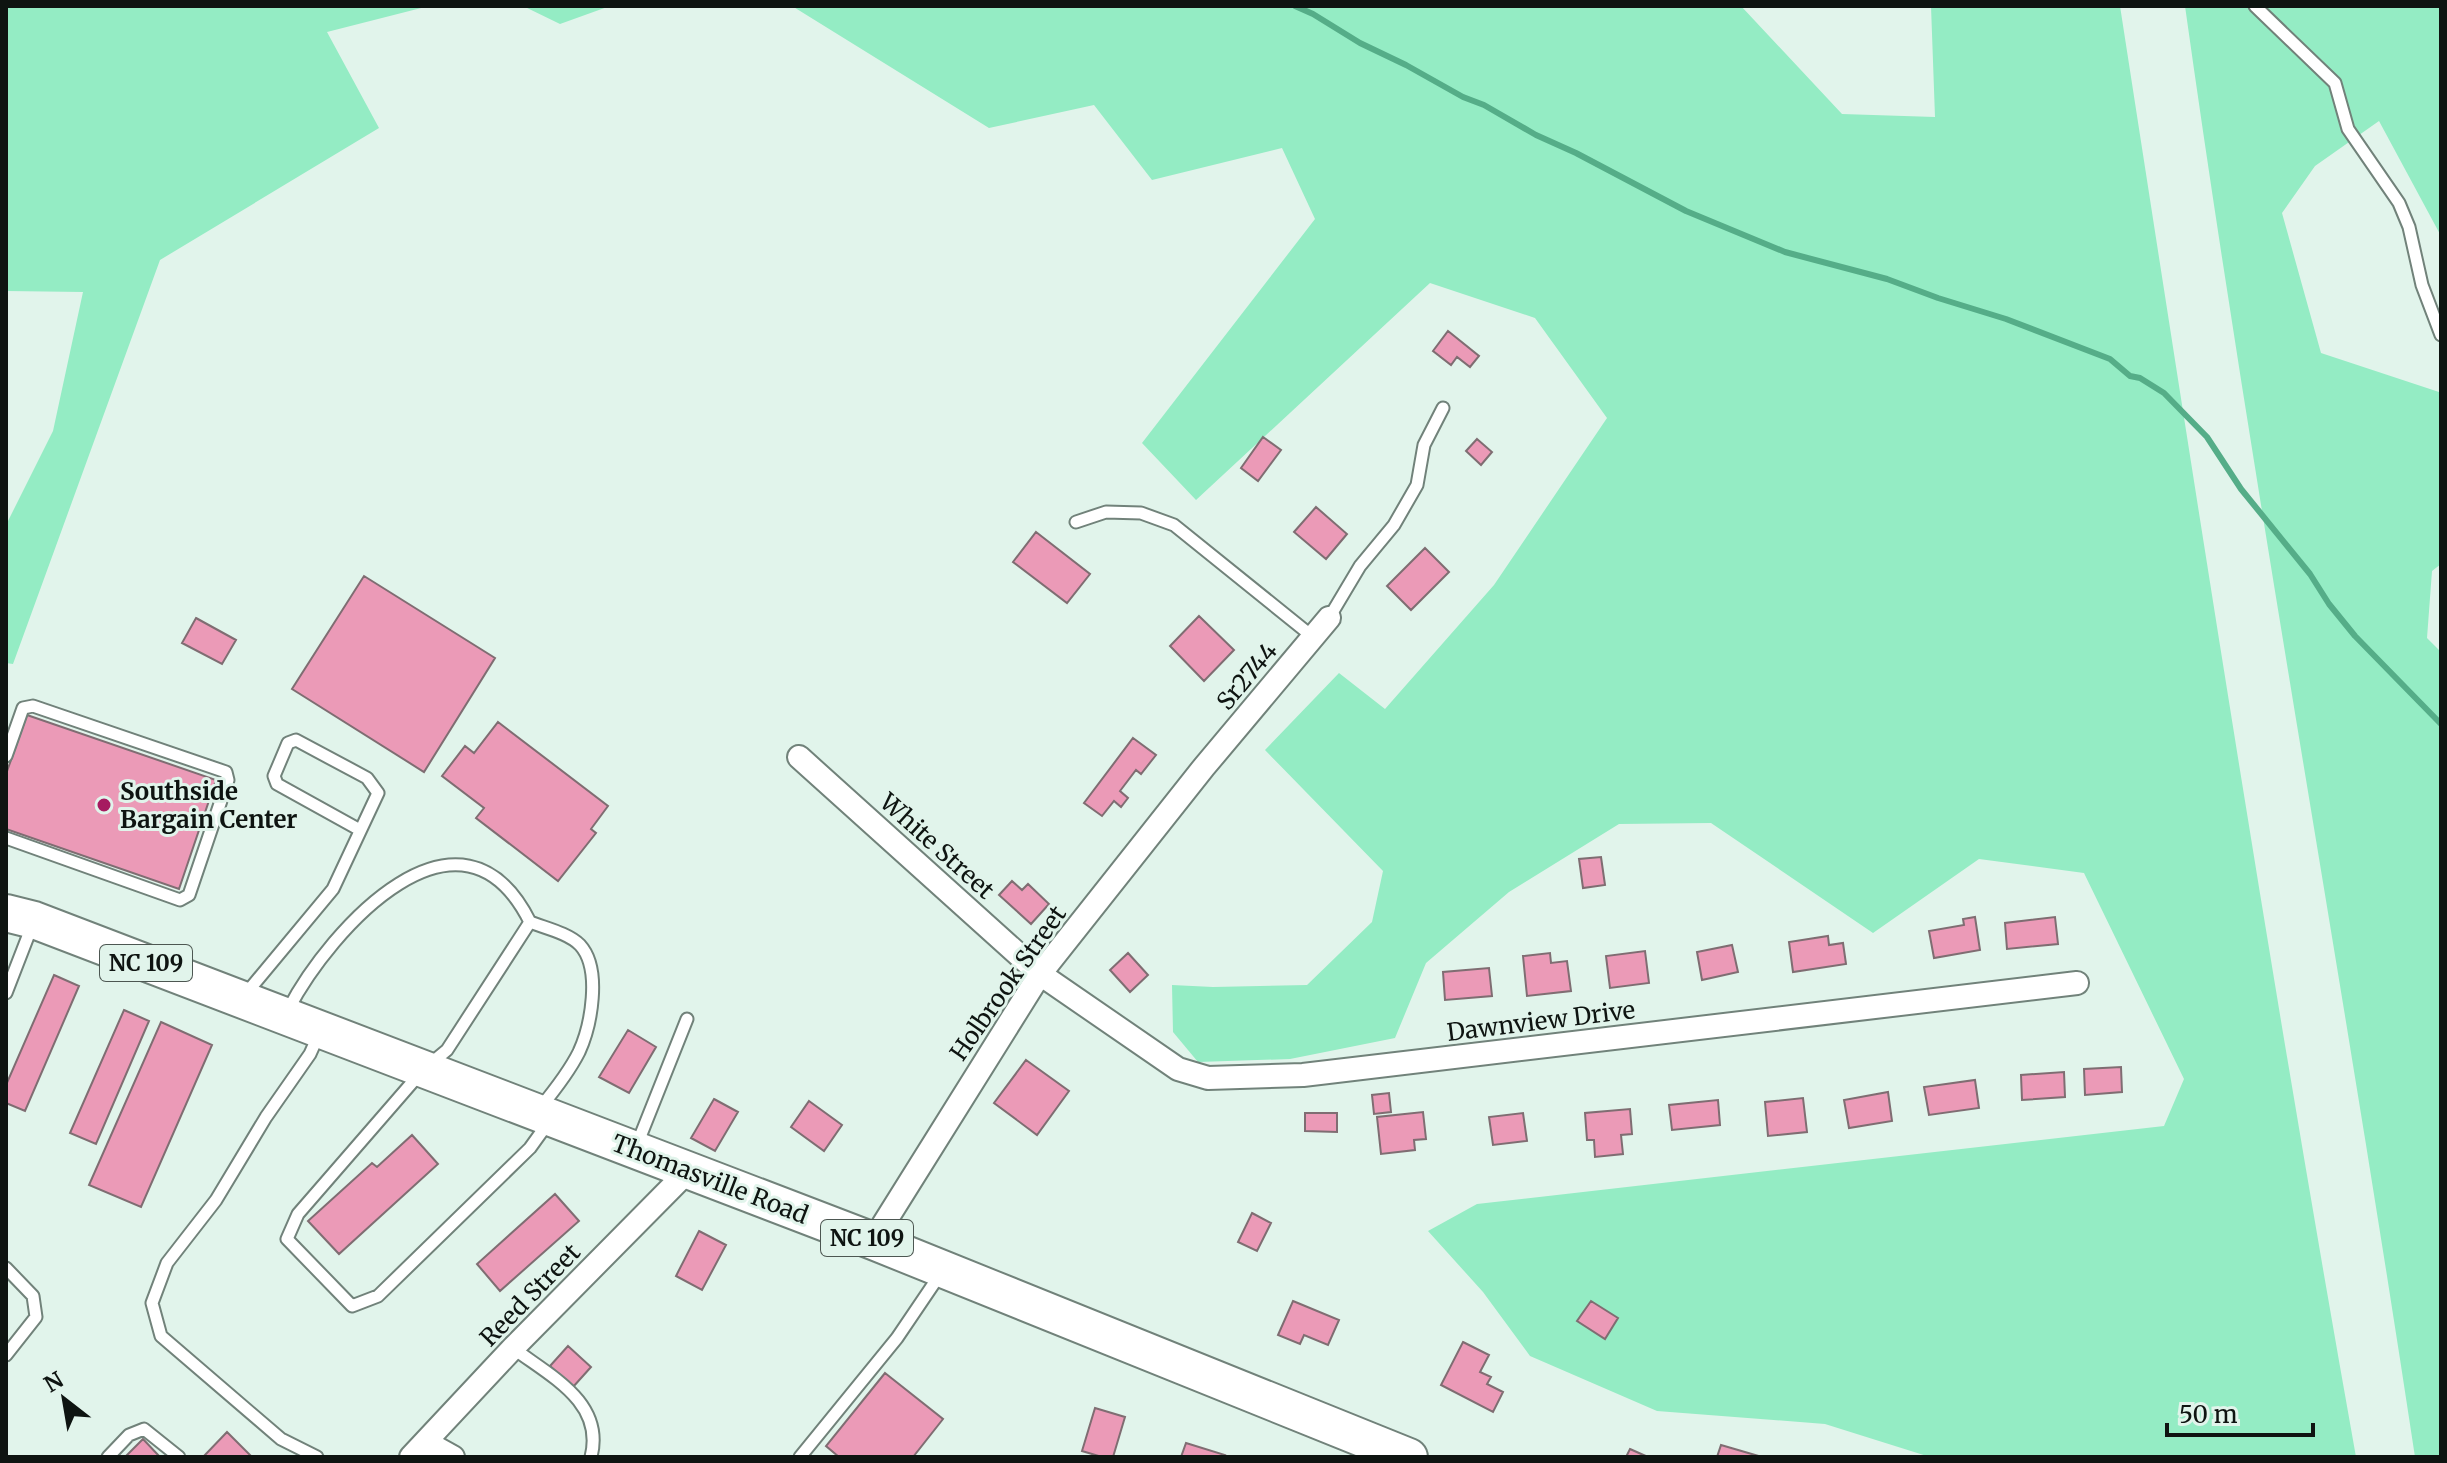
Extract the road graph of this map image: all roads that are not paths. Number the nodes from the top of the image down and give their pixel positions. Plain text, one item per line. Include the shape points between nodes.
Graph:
1 (2255, 6) edge
2 (2441, 335) edge
3 (1443, 408) dead end
4 (1076, 522) dead end
5 (1329, 618) joint
6 (1313, 637) junction
7 (6, 756) edge
8 (799, 757) dead end
9 (1204, 767) joint
10 (360, 830) junction
11 (6, 838) edge
12 (20, 916) edge
13 (530, 922) junction
14 (1040, 974) junction
15 (2077, 983) dead end
16 (6, 993) edge
17 (241, 999) junction
18 (285, 1016) junction
19 (687, 1019) dead end
20 (321, 1030) junction
21 (423, 1070) junction
22 (543, 1116) junction
23 (634, 1151) junction
24 (688, 1171) junction
25 (873, 1241) junction
26 (6, 1268) edge
27 (944, 1269) junction
28 (513, 1348) junction
29 (6, 1355) edge
30 (419, 1450) edge
31 (108, 1457) edge
32 (179, 1457) edge
33 (317, 1457) edge
34 (453, 1457) edge
35 (591, 1457) edge
36 (800, 1457) edge
37 (1409, 1457) edge

1 - 2 lane via 2335,83 2348,129 2399,203
3 - 5 lane via 1424,445 1417,485
4 - 6 lane via 1106,512 1129,512 1174,525
5 - 6 street, Sr2744
6 - 9 street, Sr2744
7 - 11 lane via 23,708 33,706 226,772 228,780 189,895 180,900
8 - 14 street, White Street
9 - 14 street, Holbrook Street
10 - 10 lane via 378,793 367,778 296,740 288,743 274,776 277,784
10 - 17 lane via 333,889
12 - 16 lane
12 - 17 main road, Thomasville Road / NC 109
13 - 18 lane via 518,898 498,877 468,863 435,866 409,878 356,920 301,984
13 - 21 lane via 447,1050
13 - 22 lane via 581,946 592,970 592,1009 579,1051
14 - 15 street, Dawnview Drive via 1178,1069 1208,1078 1303,1075
14 - 25 street, Holbrook Street
17 - 18 main road, Thomasville Road / NC 109
18 - 20 main road, Thomasville Road / NC 109
19 - 23 lane
20 - 21 main road, Thomasville Road / NC 109
20 - 33 lane via 216,1200 167,1263 152,1303 161,1336 281,1439
21 - 22 main road, Thomasville Road / NC 109
21 - 22 lane via 298,1214 287,1239 352,1306 378,1296 530,1148
22 - 23 main road, Thomasville Road / NC 109
23 - 24 main road, Thomasville Road / NC 109
24 - 25 main road, Thomasville Road / NC 109
24 - 28 street, Reed Street
25 - 27 main road, Thomasville Road / NC 109
26 - 29 lane via 33,1296 36,1317
27 - 36 lane via 897,1338
27 - 37 main road, Thomasville Road / NC 109
28 - 30 street, Reed Street
28 - 35 lane via 585,1408 594,1432
30 - 34 street
31 - 32 lane via 129,1435 144,1429

